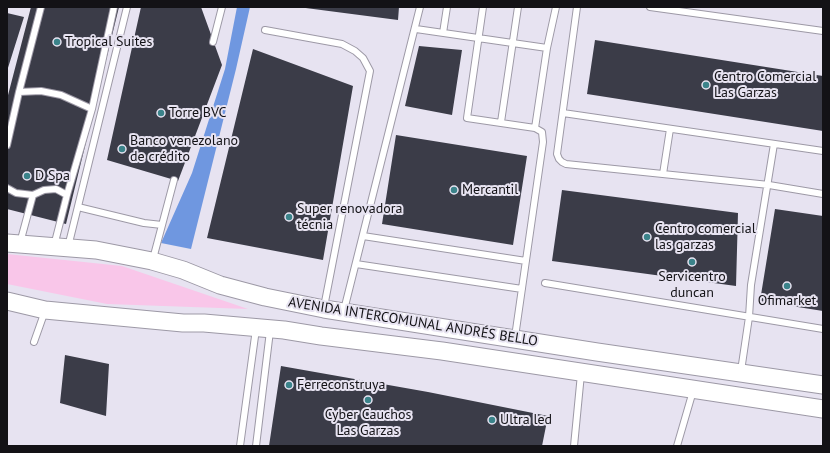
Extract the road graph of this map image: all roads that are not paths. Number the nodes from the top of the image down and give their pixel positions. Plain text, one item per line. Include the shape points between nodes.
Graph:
1 (41, 7) edge
2 (114, 7) edge
3 (127, 7) edge
4 (222, 7) edge
5 (420, 7) edge
6 (447, 7) edge
7 (483, 7) edge
8 (518, 7) edge
9 (556, 7) edge
10 (577, 7) edge
11 (650, 7) edge
12 (416, 29) junction
13 (265, 30) dead end
14 (823, 31) edge
15 (443, 33) junction
16 (478, 38) junction
17 (213, 42) dead end
18 (513, 43) junction
19 (547, 48) junction
20 (19, 92) junction
21 (92, 109) junction
22 (563, 113) junction
23 (501, 122) junction
24 (535, 128) junction
25 (670, 129) junction
26 (774, 144) junction
27 (7, 145) edge
28 (823, 151) edge
29 (663, 174) junction
30 (174, 180) dead end
31 (768, 185) junction
32 (7, 188) edge
33 (823, 194) edge
34 (33, 195) junction
35 (67, 195) junction
36 (78, 207) junction
37 (162, 224) junction
38 (363, 236) junction
39 (14, 244) edge
40 (61, 248) junction
41 (152, 261) junction
42 (526, 261) junction
43 (356, 264) junction
44 (545, 283) dead end
45 (522, 289) junction
46 (7, 301) edge
47 (324, 309) junction
48 (45, 310) junction
49 (344, 312) junction
50 (749, 317) junction
51 (263, 328) junction
52 (823, 329) edge
53 (514, 340) junction
54 (34, 342) dead end
55 (581, 372) junction
56 (741, 373) junction
57 (823, 384) edge
58 (693, 389) junction
59 (823, 409) edge
60 (240, 446) edge
61 (256, 446) edge
62 (574, 446) edge
63 (677, 446) edge

1 - 20 lane
2 - 21 lane
3 - 36 lane
4 - 17 lane
5 - 12 lane
6 - 15 lane
7 - 16 lane
8 - 18 lane
9 - 19 lane
10 - 22 lane
11 - 14 lane
12 - 15 lane
12 - 38 lane
13 - 47 lane via 342,44 363,58 370,71
15 - 16 lane
16 - 18 lane
16 - 23 lane via 467,118
18 - 19 lane
18 - 23 lane
19 - 24 lane
20 - 21 lane via 41,91 61,95
20 - 27 lane
21 - 35 lane
22 - 25 lane
22 - 29 lane via 557,154 562,162
23 - 24 lane
24 - 42 lane via 542,132 543,142
25 - 26 lane
25 - 29 lane
26 - 28 lane
26 - 31 lane
29 - 31 lane
30 - 37 lane
31 - 33 lane
31 - 50 lane via 751,285
32 - 34 lane via 16,193
34 - 35 lane via 56,189
34 - 39 lane
35 - 40 lane
36 - 37 lane via 144,223
36 - 40 lane
37 - 41 lane
38 - 42 lane
38 - 43 lane
39 - 40 main road, AVENIDA INTERCOMUNAL ANDRÉS BELLO
40 - 41 main road, AVENIDA INTERCOMUNAL ANDRÉS BELLO via 96,250
41 - 47 main road, AVENIDA INTERCOMUNAL ANDRÉS BELLO via 220,285
42 - 45 lane
43 - 45 lane
43 - 49 lane
44 - 50 lane
45 - 53 lane
46 - 48 main road, AVENIDA INTERCOMUNAL ANDRÉS BELLO
47 - 49 main road, AVENIDA INTERCOMUNAL ANDRÉS BELLO
48 - 51 main road, AVENIDA INTERCOMUNAL ANDRÉS BELLO
48 - 54 lane
49 - 53 main road, AVENIDA INTERCOMUNAL ANDRÉS BELLO
50 - 52 lane
50 - 56 lane
51 - 55 main road, AVENIDA INTERCOMUNAL ANDRÉS BELLO
51 - 60 lane
51 - 61 lane
53 - 56 main road, AVENIDA INTERCOMUNAL ANDRÉS BELLO
55 - 58 main road, AVENIDA INTERCOMUNAL ANDRÉS BELLO
55 - 62 lane
56 - 57 main road, AVENIDA INTERCOMUNAL ANDRÉS BELLO
58 - 59 main road, AVENIDA INTERCOMUNAL ANDRÉS BELLO
58 - 63 lane

